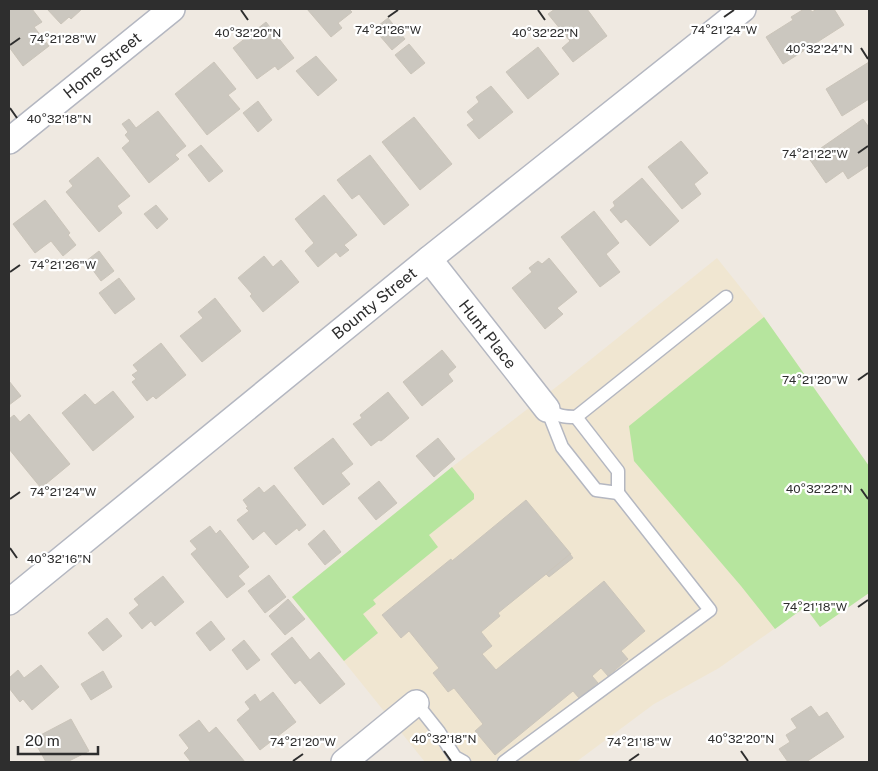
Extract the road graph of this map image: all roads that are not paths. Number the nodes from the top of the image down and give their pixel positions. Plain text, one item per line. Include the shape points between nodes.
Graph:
1 (172, 9) edge
2 (744, 9) edge
3 (9, 140) edge
4 (428, 258) junction
5 (726, 297) dead end
6 (547, 409) junction
7 (576, 417) junction
8 (618, 493) junction
9 (9, 602) edge
10 (416, 703) joint
11 (344, 762) edge
12 (464, 762) edge
13 (504, 762) edge

1 - 3 street, Home Street
2 - 4 street, Bounty Street
4 - 6 street, Hunt Place
4 - 9 street, Bounty Street
5 - 7 lane
6 - 7 lane via 555,415
6 - 8 lane via 562,447 596,490
7 - 8 lane via 618,471
8 - 13 lane via 710,610
10 - 11 street
10 - 12 lane via 455,757

